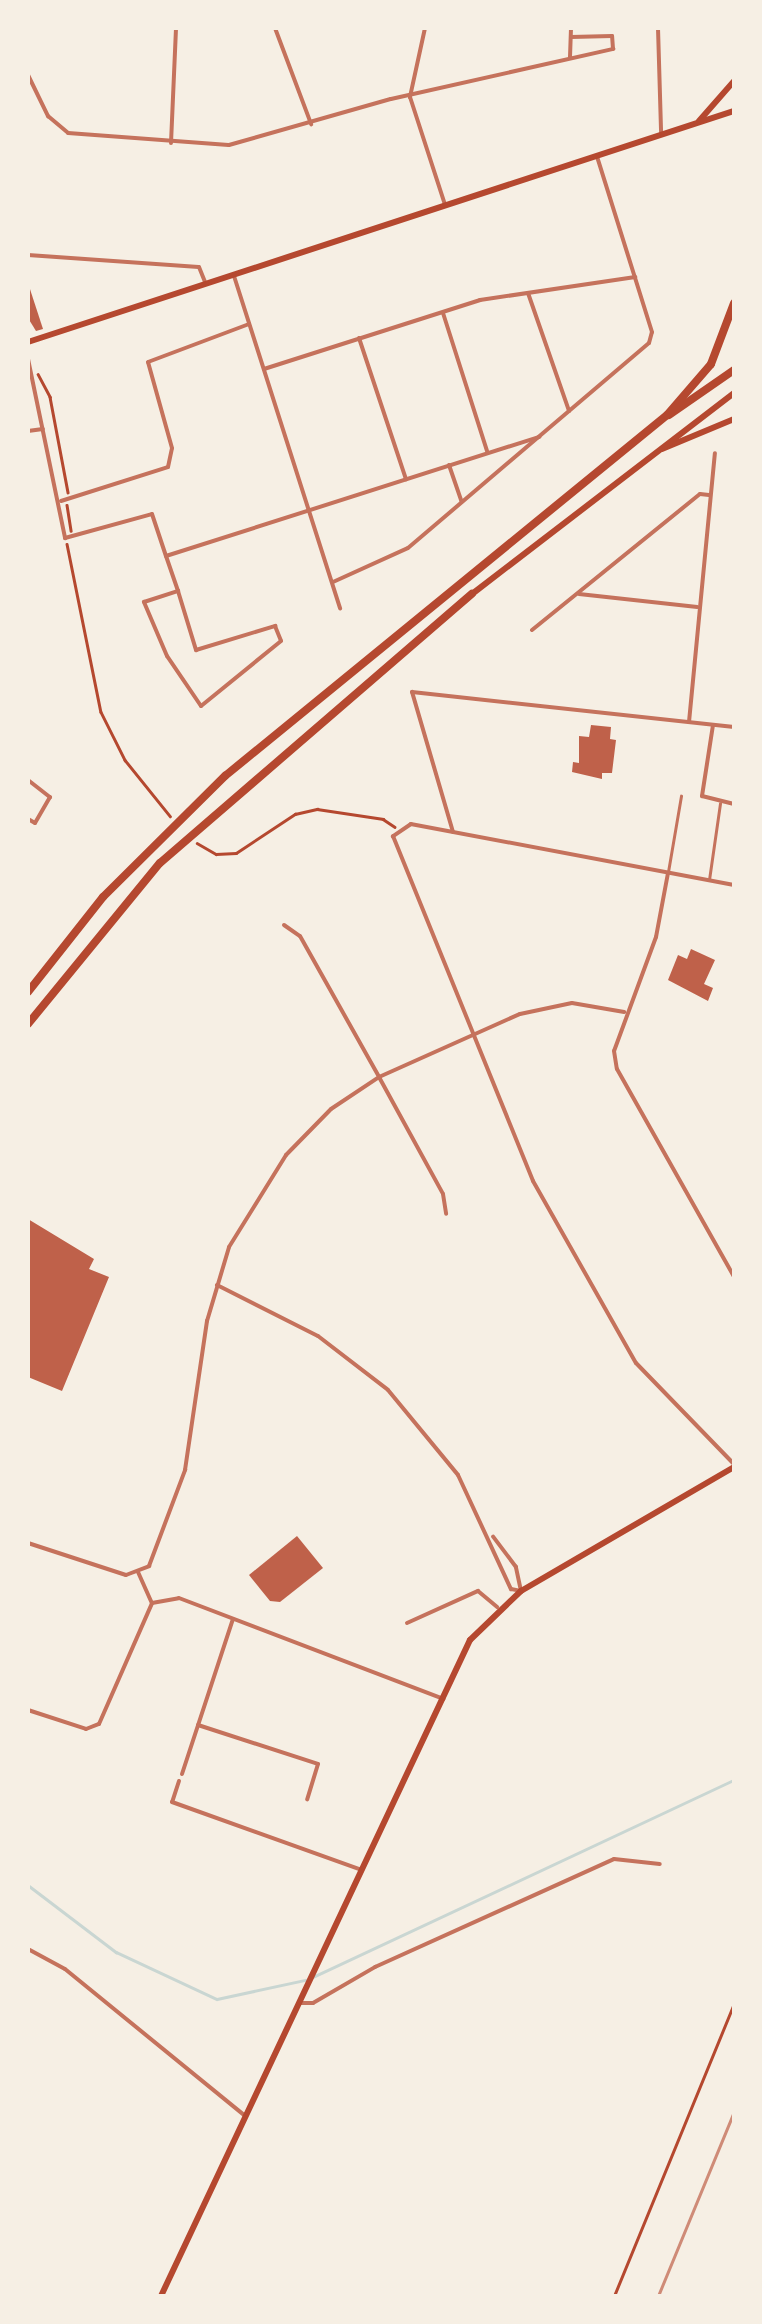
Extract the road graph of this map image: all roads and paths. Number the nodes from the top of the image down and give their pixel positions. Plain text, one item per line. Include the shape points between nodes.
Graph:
1 (176, 28) edge
2 (276, 28) edge
3 (425, 28) edge
4 (571, 28) edge
5 (658, 28) edge
6 (571, 37) junction
7 (570, 57) junction
8 (28, 75) edge
9 (734, 80) edge
10 (410, 97) junction
11 (734, 111) edge
12 (696, 123) junction
13 (311, 124) junction
14 (662, 135) junction
15 (170, 143) junction
16 (597, 156) junction
17 (446, 206) junction
18 (28, 256) edge
19 (234, 275) junction
20 (635, 277) junction
21 (206, 284) junction
22 (528, 291) junction
23 (734, 303) edge
24 (442, 311) junction
25 (249, 324) junction
26 (360, 338) junction
27 (28, 342) edge
28 (28, 360) edge
29 (35, 362) dead end
30 (264, 368) junction
31 (734, 370) edge
32 (734, 392) edge
33 (569, 410) junction
34 (667, 415) junction
35 (734, 419) edge
36 (45, 428) junction
37 (28, 431) edge
38 (539, 437) junction
39 (487, 451) junction
40 (714, 453) dead end
41 (652, 454) junction
42 (448, 465) junction
43 (406, 479) junction
44 (709, 495) junction
45 (68, 499) junction
46 (59, 502) junction
47 (462, 502) junction
48 (310, 510) junction
49 (66, 538) junction
50 (73, 538) junction
51 (166, 556) junction
52 (333, 582) junction
53 (178, 591) junction
54 (472, 594) joint
55 (578, 594) junction
56 (700, 607) junction
57 (340, 610) dead end
58 (532, 630) dead end
59 (689, 722) junction
60 (713, 725) junction
61 (734, 727) edge
62 (28, 780) edge
63 (681, 796) dead end
64 (720, 802) junction
65 (734, 804) edge
66 (169, 814) dead end
67 (28, 819) edge
68 (396, 829) junction
69 (453, 832) junction
70 (196, 842) dead end
71 (668, 873) junction
72 (709, 880) junction
73 (734, 885) edge
74 (284, 925) dead end
75 (28, 992) edge
76 (624, 1012) junction
77 (28, 1024) edge
78 (471, 1035) junction
79 (380, 1077) junction
80 (446, 1214) dead end
81 (734, 1277) edge
82 (217, 1285) junction
83 (734, 1466) edge
84 (493, 1537) junction
85 (28, 1543) edge
86 (138, 1572) junction
87 (521, 1590) junction
88 (152, 1603) junction
89 (498, 1607) junction
90 (233, 1618) junction
91 (408, 1623) dead end
92 (443, 1699) junction
93 (28, 1710) edge
94 (198, 1725) junction
95 (182, 1774) dead end
96 (180, 1781) dead end
97 (307, 1799) dead end
98 (660, 1864) dead end
99 (362, 1870) junction
100 (28, 1949) edge
101 (301, 1999) junction
102 (734, 2004) edge
103 (247, 2117) junction
104 (161, 2296) edge
105 (614, 2296) edge

1 - 15 street
2 - 13 street
3 - 10 street
4 - 6 street
5 - 14 street
6 - 7 street
6 - 7 street via 612,36 613,49
7 - 10 street
8 - 15 street via 48,116 68,133
9 - 12 main road
10 - 13 street
10 - 17 street
11 - 12 main road
12 - 14 main road
13 - 15 street via 250,144
14 - 16 main road
16 - 17 main road
16 - 20 street
17 - 19 main road
18 - 21 street via 199,267
19 - 21 main road
19 - 25 street
20 - 22 street
20 - 33 street via 650,343
21 - 27 main road
22 - 24 street
22 - 33 street
23 - 34 highway via 711,364
24 - 26 street
24 - 39 street
25 - 30 street
25 - 45 street via 148,362 172,448 168,467
26 - 30 street
26 - 43 street
28 - 36 street
29 - 45 path via 50,397
30 - 48 street
31 - 34 highway
32 - 41 main road
33 - 38 street
34 - 75 highway via 225,776 116,882
35 - 41 main road
36 - 37 street
36 - 46 street
38 - 39 street
38 - 47 street
39 - 42 street
40 - 44 street
41 - 54 main road
42 - 43 street
42 - 47 street
43 - 48 street
44 - 55 street via 700,494
44 - 56 street via 714,498
45 - 46 street
45 - 50 path
46 - 49 street
47 - 52 street via 391,560
48 - 51 street
48 - 52 street
49 - 50 street
49 - 66 path via 102,712 125,760
50 - 51 street via 152,514
51 - 53 street
52 - 57 street
53 - 53 street via 144,602 167,656 201,706 281,641 275,626 196,650
54 - 77 highway via 252,777 160,863
55 - 56 street
55 - 58 street
56 - 59 street
59 - 60 street
59 - 69 street via 412,692
60 - 61 street
60 - 64 street via 702,796
62 - 67 street via 50,797 35,823
63 - 71 lane
64 - 65 street
64 - 72 lane
68 - 69 street via 411,824
68 - 70 path via 383,819 318,809 278,823 236,853 216,854
68 - 78 street
69 - 71 street
71 - 72 street
71 - 76 street via 656,937
72 - 73 street
74 - 79 street via 300,936
76 - 78 street via 553,1004
76 - 81 street via 616,1034 617,1069
78 - 79 street
78 - 83 street via 516,1150 636,1363
79 - 80 street via 444,1194
79 - 82 street via 332,1109 286,1155 249,1206
82 - 84 street via 318,1336 388,1390 444,1452
82 - 86 street via 186,1470 157,1553
83 - 87 main road
84 - 87 street via 516,1566
84 - 87 street via 503,1573 512,1589
85 - 86 street via 126,1575
86 - 88 street
87 - 89 main road
88 - 90 street via 179,1598
88 - 93 street via 99,1724 86,1730
89 - 91 street via 478,1591
89 - 92 main road via 470,1640
90 - 92 street
90 - 94 street
92 - 99 main road
94 - 95 street
94 - 97 street via 318,1764
96 - 99 street via 172,1802
98 - 101 street via 614,1859 375,1967 313,2003
99 - 101 main road
100 - 103 street via 66,1968
101 - 103 main road
102 - 105 path
103 - 104 main road

